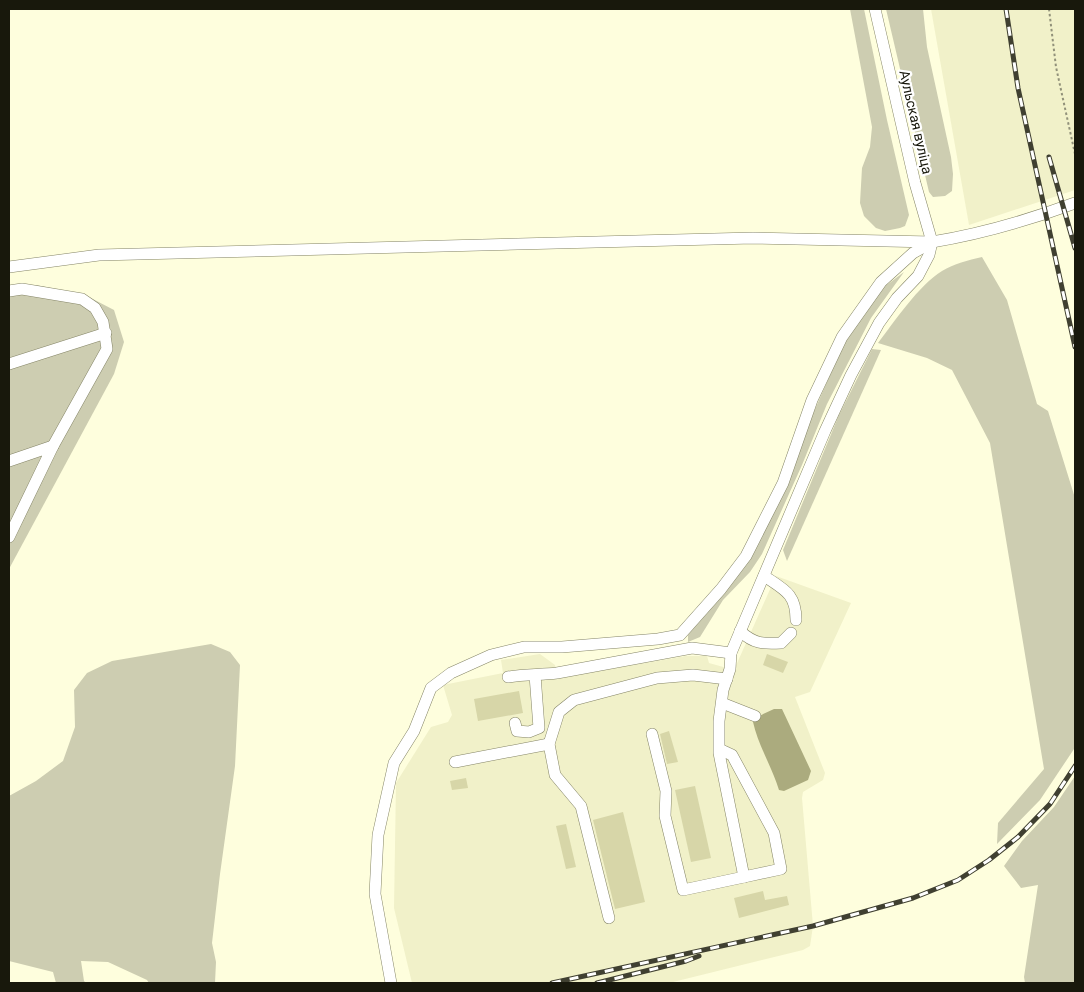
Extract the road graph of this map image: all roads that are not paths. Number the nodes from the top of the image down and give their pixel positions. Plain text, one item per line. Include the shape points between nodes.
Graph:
1 (875, 9) edge
2 (1075, 204) edge
3 (932, 242) junction
4 (9, 267) edge
5 (9, 291) edge
6 (106, 333) junction
7 (9, 364) edge
8 (53, 446) junction
9 (9, 461) edge
10 (9, 536) edge
11 (764, 576) junction
12 (796, 620) dead end
13 (740, 631) junction
14 (791, 633) dead end
15 (731, 653) junction
16 (535, 675) junction
17 (508, 677) dead end
18 (727, 679) junction
19 (722, 703) junction
20 (756, 716) dead end
21 (514, 723) dead end
22 (652, 734) dead end
23 (549, 744) junction
24 (719, 749) junction
25 (455, 762) dead end
26 (744, 878) junction
27 (609, 918) dead end
28 (391, 983) edge

1 - 3 street, Аульская вуліца
2 - 3 street via 994,229
3 - 4 street via 753,238 99,255
3 - 11 street via 918,276 896,298 851,375
3 - 28 street via 913,253 881,282 842,336 812,400 783,483 746,556 680,635 562,647 524,647 490,655 451,673 431,688 414,732 394,763 378,835 375,894
5 - 6 street via 22,289 82,299 95,308 104,322
6 - 7 street
6 - 8 street via 107,349
8 - 9 street
8 - 10 street
11 - 12 street via 788,594 796,606
11 - 13 street
13 - 14 street via 748,639 763,644 780,644
13 - 15 street
15 - 16 street via 692,648
15 - 18 street
16 - 17 street
16 - 21 street via 539,728 529,732 517,731
18 - 19 street
18 - 23 street via 694,675 657,678 574,700 559,712
19 - 20 street
19 - 24 street
22 - 26 street via 666,791 665,816 683,890
23 - 25 street
23 - 27 street via 555,775 581,806
24 - 26 street
24 - 26 street via 732,755 774,834 780,869

